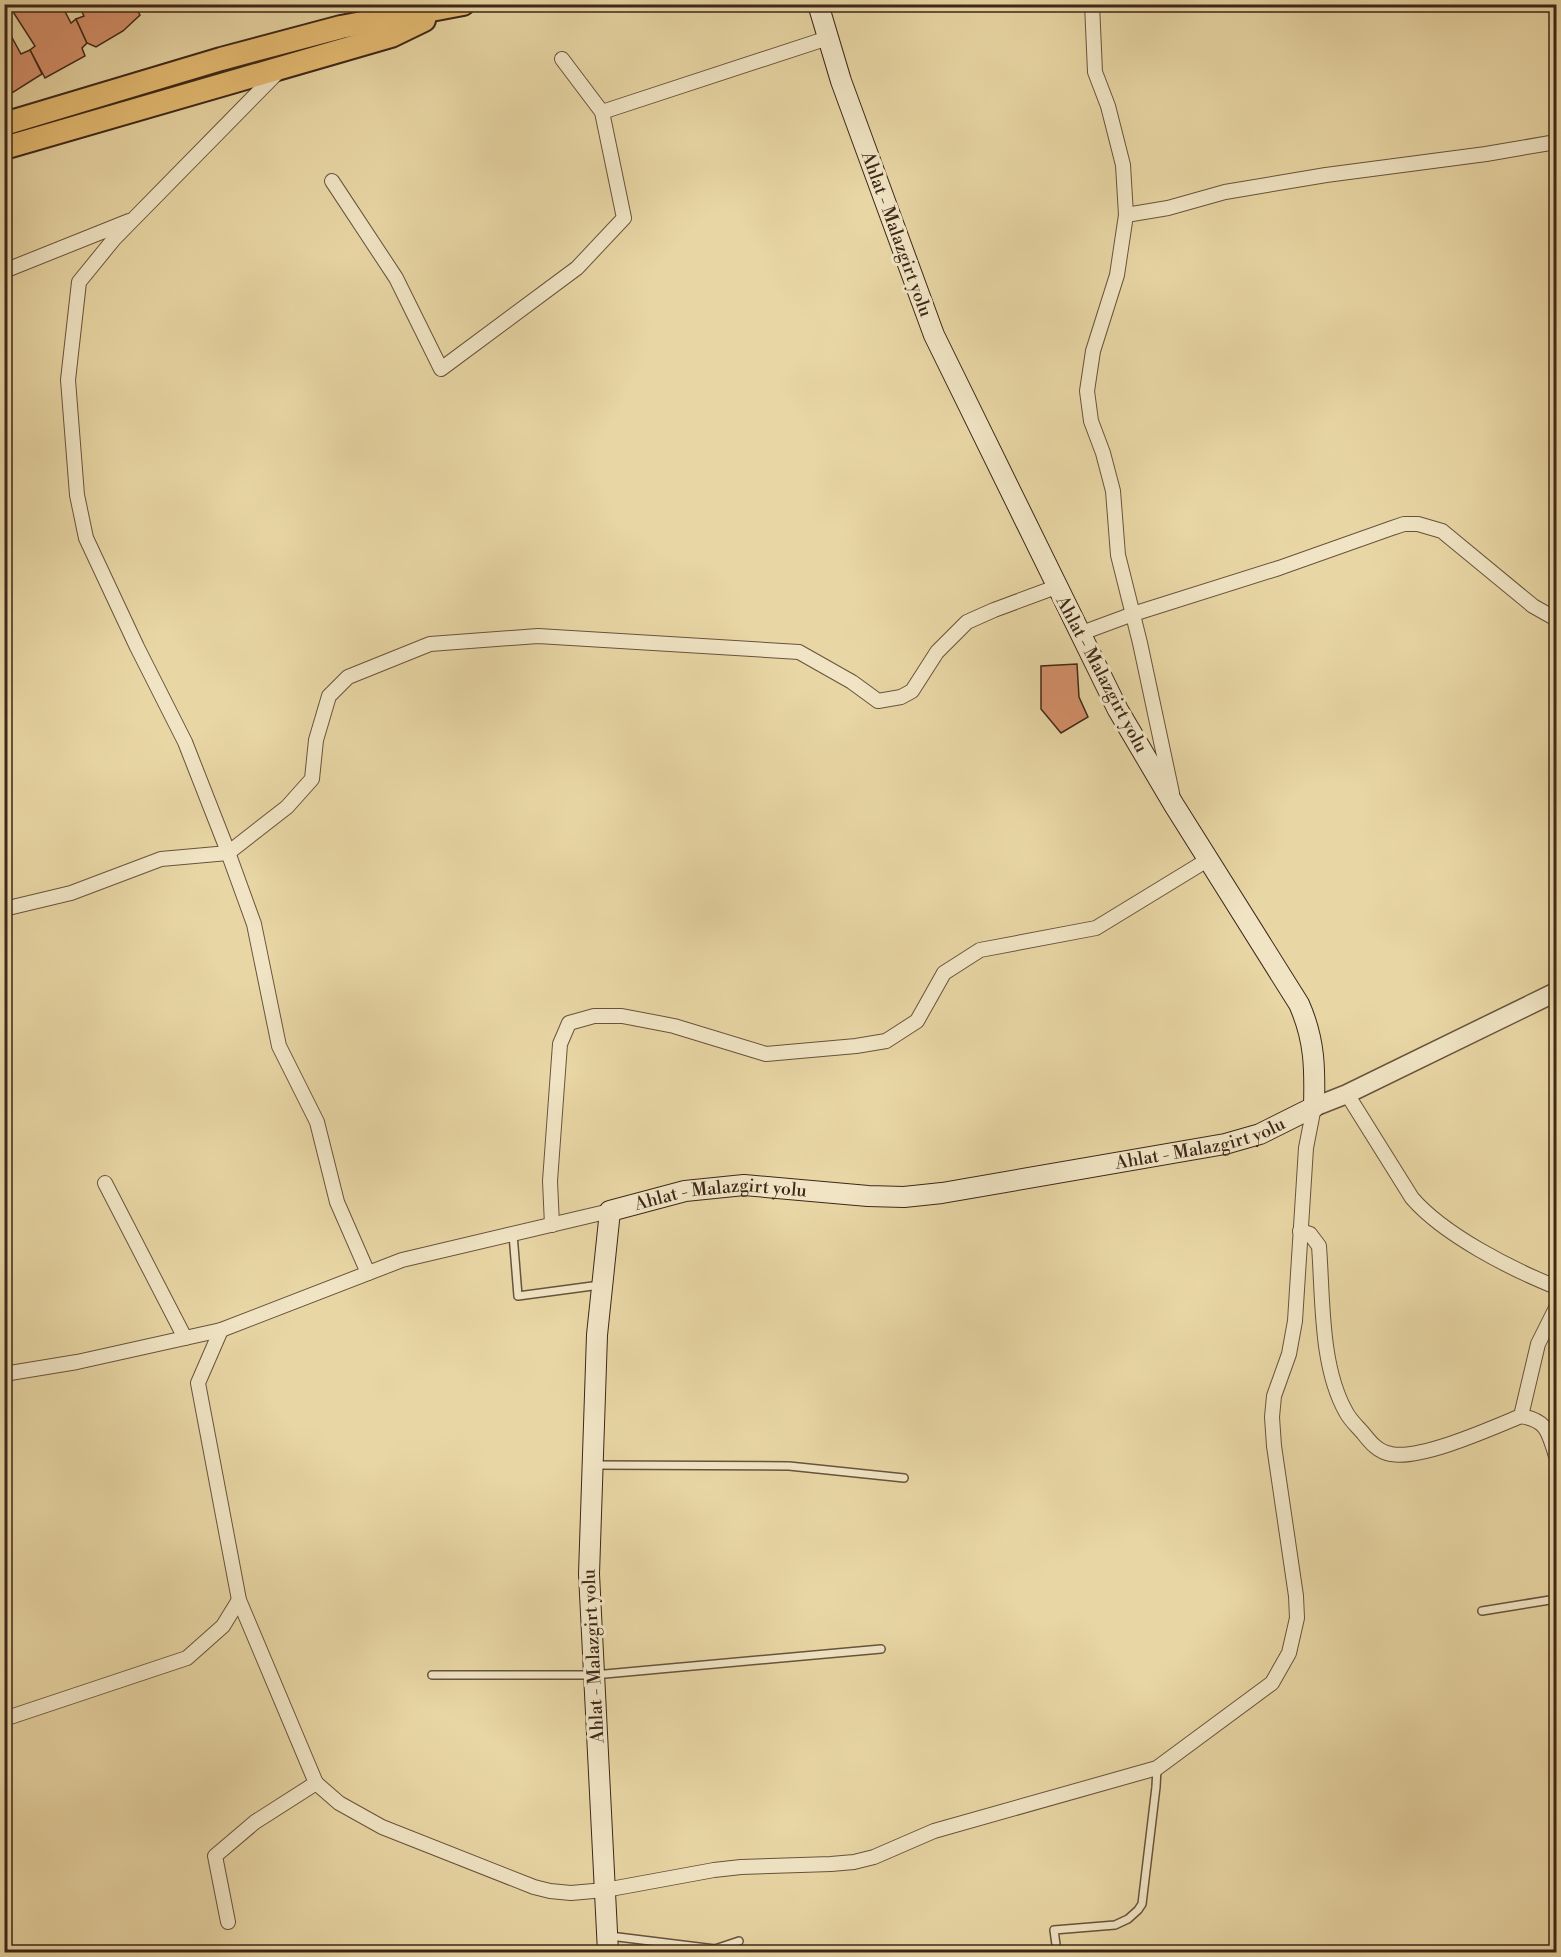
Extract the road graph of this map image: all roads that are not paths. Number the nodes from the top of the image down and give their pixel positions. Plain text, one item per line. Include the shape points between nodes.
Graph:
1 (818, 4) edge
2 (1092, 4) edge
3 (1377, 4) edge
4 (1382, 4) edge
5 (458, 6) edge
6 (828, 38) junction
7 (292, 40) junction
8 (562, 59) dead end
9 (284, 66) junction
10 (602, 112) junction
11 (4, 124) edge
12 (1557, 142) edge
13 (4, 148) edge
14 (332, 181) dead end
15 (1126, 215) junction
16 (134, 219) junction
17 (4, 271) edge
18 (1056, 587) junction
19 (1133, 614) junction
20 (1557, 619) edge
21 (1079, 634) junction
22 (1174, 805) junction
23 (228, 853) junction
24 (1209, 859) junction
25 (4, 909) edge
26 (1557, 992) edge
27 (1347, 1094) junction
28 (1314, 1107) junction
29 (105, 1183) dead end
30 (610, 1211) junction
31 (552, 1225) junction
32 (1300, 1231) junction
33 (513, 1234) junction
34 (368, 1273) junction
35 (601, 1285) junction
36 (1557, 1287) edge
37 (1557, 1308) edge
38 (220, 1330) junction
39 (185, 1338) junction
40 (4, 1374) edge
41 (1521, 1416) junction
42 (1557, 1456) edge
43 (592, 1465) junction
44 (904, 1478) dead end
45 (1557, 1599) edge
46 (239, 1600) junction
47 (1482, 1611) dead end
48 (881, 1649) dead end
49 (594, 1675) junction
50 (432, 1676) dead end
51 (4, 1719) edge
52 (1156, 1768) junction
53 (316, 1783) junction
54 (605, 1890) junction
55 (228, 1922) dead end
56 (739, 1941) dead end
57 (608, 1944) edge
58 (1057, 1953) edge

1 - 6 main road, Ahlat - Malazgirt yolu
2 - 15 street via 1095,72 1123,165
3 - 4 street
5 - 7 main road
5 - 9 main road via 391,36
6 - 10 street
6 - 18 main road, Ahlat - Malazgirt yolu via 934,335
7 - 9 street
7 - 11 main road
8 - 10 street
9 - 13 main road
9 - 16 street
10 - 14 street via 624,218 577,268 441,369 396,278
12 - 15 street via 1225,192
15 - 19 street via 1117,275 1093,351 1087,391 1090,421 1113,491 1118,555
16 - 17 street
16 - 23 street via 78,282 68,380 77,495 86,538 185,742
18 - 21 main road, Ahlat - Malazgirt yolu
18 - 23 street via 967,622 937,652 912,691 878,701 799,652 538,636 430,644 348,677 329,696 315,740 312,779 287,807
19 - 20 street via 1404,524 1418,524 1442,531 1533,606
19 - 21 street
19 - 22 street
21 - 22 main road, Ahlat - Malazgirt yolu
22 - 24 main road, Ahlat - Malazgirt yolu
23 - 25 street via 161,859 71,893
23 - 34 street via 254,924 279,1046 317,1122 337,1202
24 - 28 main road, Ahlat - Malazgirt yolu via 1299,1004 1314,1049
24 - 31 street via 1096,928 980,950 944,973 917,1021 886,1041 766,1054 674,1026 622,1016 594,1016 569,1023 560,1044 550,1181
26 - 27 street
27 - 28 street
27 - 36 street via 1423,1211 1443,1227 1526,1275
28 - 30 main road, Ahlat - Malazgirt yolu via 1260,1134 1225,1144 942,1193 868,1196 744,1185 685,1191
28 - 32 street via 1306,1148
29 - 39 street
30 - 31 street
30 - 35 main road, Ahlat - Malazgirt yolu
31 - 33 street
32 - 41 street via 1310,1234 1319,1246 1326,1339 1338,1396 1347,1414 1376,1448 1404,1455 1482,1433
32 - 52 street via 1295,1321 1272,1417 1296,1596 1295,1634 1272,1683
33 - 34 street via 402,1260
33 - 35 lane via 518,1296
34 - 38 street
35 - 43 main road, Ahlat - Malazgirt yolu
37 - 41 street via 1538,1344
38 - 39 street
38 - 46 street via 198,1383
39 - 40 street
41 - 42 street via 1536,1418 1543,1424
43 - 44 lane via 789,1466
43 - 49 main road, Ahlat - Malazgirt yolu via 589,1574
45 - 47 lane
46 - 51 street via 223,1626 186,1658
46 - 53 street
48 - 49 lane
49 - 50 lane
49 - 54 main road, Ahlat - Malazgirt yolu
52 - 54 street via 934,1831 854,1862 741,1867
52 - 58 lane via 1142,1904 1128,1919 1115,1925 1054,1930
53 - 54 street via 339,1803 382,1827 524,1883 561,1892
53 - 55 street via 255,1822 215,1856
54 - 57 main road, Ahlat - Malazgirt yolu
56 - 57 lane via 715,1949

